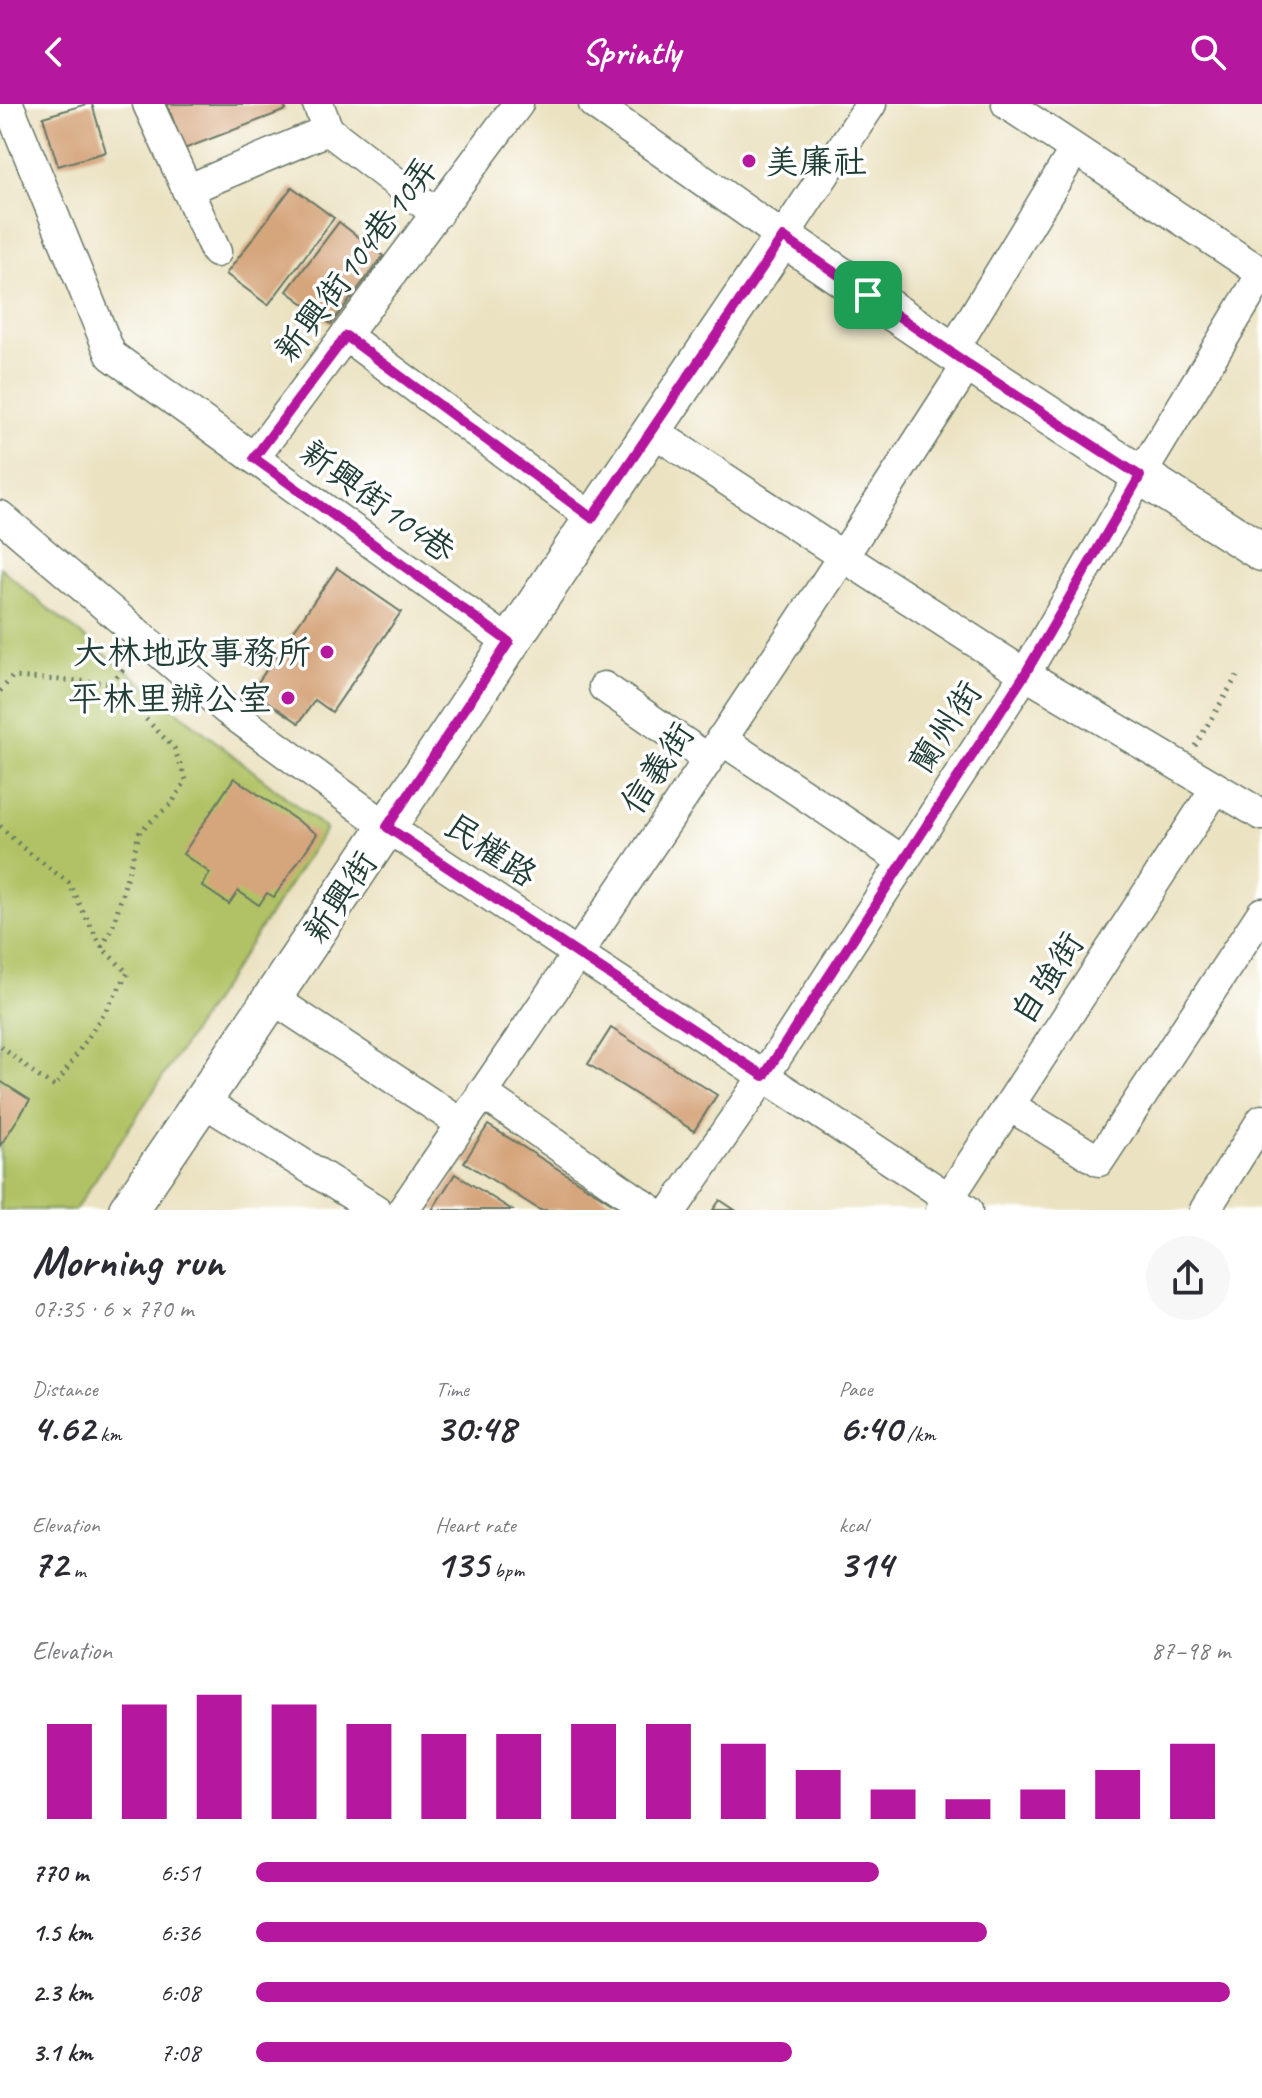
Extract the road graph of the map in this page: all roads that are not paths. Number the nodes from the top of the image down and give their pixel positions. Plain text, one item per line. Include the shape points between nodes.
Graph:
1 (4, 104) edge
2 (148, 104) edge
3 (518, 104) edge
4 (594, 104) edge
5 (871, 104) edge
6 (1007, 104) edge
7 (323, 117) edge
8 (1075, 149) junction
9 (187, 190) junction
10 (437, 214) junction
11 (783, 237) junction
12 (216, 252) dead end
13 (1262, 273) edge
14 (346, 336) junction
15 (960, 358) junction
16 (651, 430) junction
17 (254, 458) junction
18 (1140, 476) junction
19 (0, 516) edge
20 (592, 518) junction
21 (1262, 552) edge
22 (844, 557) junction
23 (509, 642) junction
24 (1025, 674) junction
25 (604, 687) dead end
26 (715, 749) junction
27 (1216, 788) junction
28 (1262, 815) edge
29 (387, 827) junction
30 (903, 861) junction
31 (1262, 913) edge
32 (578, 954) junction
33 (272, 998) junction
34 (764, 1076) junction
35 (482, 1093) junction
36 (203, 1101) junction
37 (1010, 1106) junction
38 (1262, 1120) edge
39 (462, 1124) junction
40 (953, 1206) edge
41 (128, 1210) edge
42 (376, 1210) edge
43 (403, 1210) edge
44 (651, 1210) edge
45 (672, 1210) edge
46 (1205, 1210) edge

1 - 17 street, 新興街104巷 via 111,355
2 - 9 street
3 - 10 street, 新興街104巷10弄
4 - 11 street
5 - 11 street, 新興街
6 - 8 street
7 - 9 street
7 - 10 street
8 - 13 street
8 - 15 street, 信義街
9 - 12 street
10 - 14 street, 新興街104巷10弄
11 - 15 main road
11 - 16 main road, 新興街
13 - 18 street, 蘭州街
14 - 17 street, 新興街104巷10弄
14 - 20 street
15 - 18 main road
15 - 22 street, 信義街
16 - 20 main road, 新興街
16 - 22 street
17 - 23 street, 新興街104巷
18 - 21 main road
18 - 24 street, 蘭州街
19 - 29 street, 民權路 via 227,710
20 - 23 main road, 新興街
22 - 24 street
22 - 26 street, 信義街
23 - 29 main road, 新興街
24 - 27 street
24 - 30 street, 蘭州街
25 - 26 street
26 - 30 street
26 - 32 street, 信義街
27 - 28 street
27 - 37 street, 自強街
29 - 32 street, 民權路
29 - 33 main road, 新興街
30 - 34 street, 蘭州街
31 - 37 street via 1099,1161
32 - 34 street, 民權路
32 - 35 street, 信義街
33 - 36 main road, 新興街
33 - 39 street
34 - 40 street, 民權路
34 - 45 street, 蘭州街
35 - 39 street, 信義街
35 - 44 street
36 - 41 main road, 新興街
36 - 42 street
37 - 40 street, 自強街
38 - 46 street
39 - 43 street, 信義街

